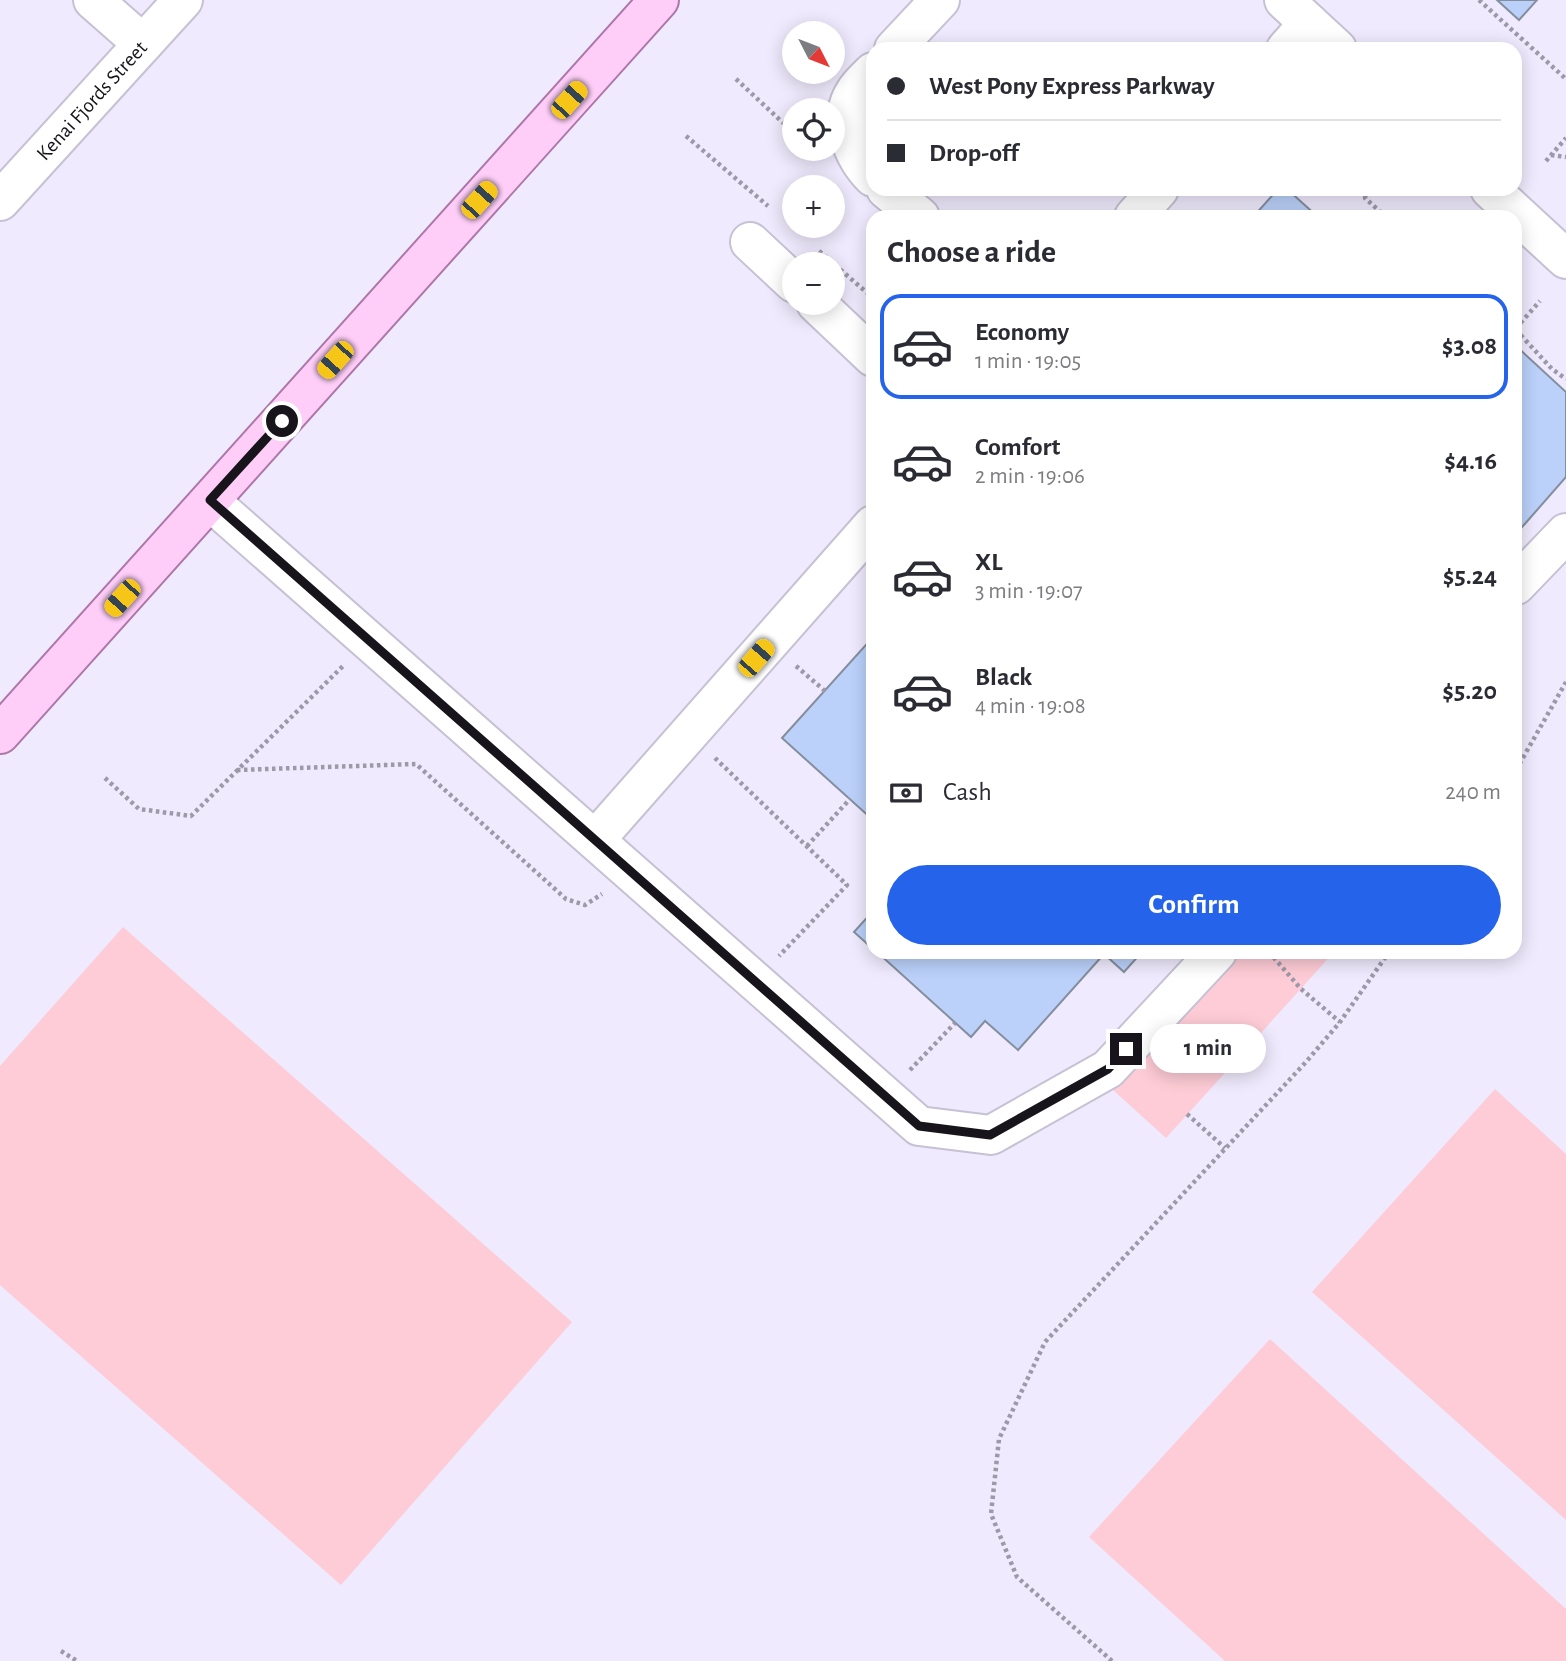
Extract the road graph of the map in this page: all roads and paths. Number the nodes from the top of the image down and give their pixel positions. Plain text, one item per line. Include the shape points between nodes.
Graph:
1 (93, 0) edge
2 (183, 0) edge
3 (659, 0) edge
4 (940, 0) edge
5 (1479, 0) edge
6 (1293, 24) edge
7 (901, 42) edge
8 (1325, 42) edge
9 (143, 44) junction
10 (736, 79) dead end
11 (1566, 79) edge
12 (866, 80) edge
13 (782, 122) edge
14 (1566, 138) edge
15 (1551, 155) junction
16 (1566, 157) edge
17 (1546, 161) dead end
18 (866, 170) edge
19 (894, 196) edge
20 (1153, 196) edge
21 (1365, 196) edge
22 (1498, 196) edge
23 (0, 201) edge
24 (912, 210) edge
25 (1140, 210) edge
26 (1378, 210) edge
27 (1513, 210) edge
28 (1522, 218) edge
29 (750, 242) dead end
30 (1566, 259) edge
31 (782, 272) edge
32 (1539, 301) dead end
33 (829, 315) edge
34 (1522, 322) edge
35 (1522, 336) edge
36 (866, 350) edge
37 (1566, 379) edge
38 (210, 500) junction
39 (866, 533) edge
40 (1566, 533) edge
41 (1522, 579) edge
42 (348, 661) dead end
43 (795, 665) dead end
44 (1566, 682) edge
45 (825, 691) dead end
46 (0, 734) edge
47 (713, 757) dead end
48 (1522, 759) edge
49 (237, 770) junction
50 (105, 778) dead end
51 (850, 799) dead end
52 (595, 840) junction
53 (807, 846) junction
54 (608, 890) dead end
55 (1210, 959) edge
56 (1275, 959) edge
57 (1384, 959) edge
58 (773, 963) dead end
59 (1339, 1022) junction
60 (955, 1023) dead end
61 (886, 1097) junction
62 (1187, 1114) dead end
63 (1225, 1148) junction
64 (61, 1651) dead end
65 (77, 1661) edge
66 (1112, 1661) edge

1 - 9 street
2 - 9 street, Kenai Fjords Street
3 - 38 main road
4 - 7 street
5 - 11 path
6 - 8 street
9 - 23 street, Kenai Fjords Street
10 - 13 path
12 - 18 street via 854,93 847,115 849,138
14 - 15 path
15 - 16 path
15 - 17 path
19 - 24 street
20 - 25 street
21 - 26 path
22 - 27 street
28 - 30 street
29 - 31 street
32 - 34 path
33 - 36 street
35 - 37 path
38 - 46 main road
38 - 52 street
39 - 52 street
40 - 41 street
42 - 49 path
43 - 45 path
44 - 48 path
47 - 53 path
49 - 50 path via 191,816 139,809
49 - 54 path via 416,764 566,899 585,905
51 - 53 path
52 - 61 street
53 - 58 path via 847,885
55 - 61 street via 1108,1069 990,1135 919,1126
56 - 59 path
57 - 59 path
59 - 63 path
60 - 61 path
62 - 63 path
63 - 66 path via 1045,1342 999,1439 991,1514 1017,1577
64 - 65 path

